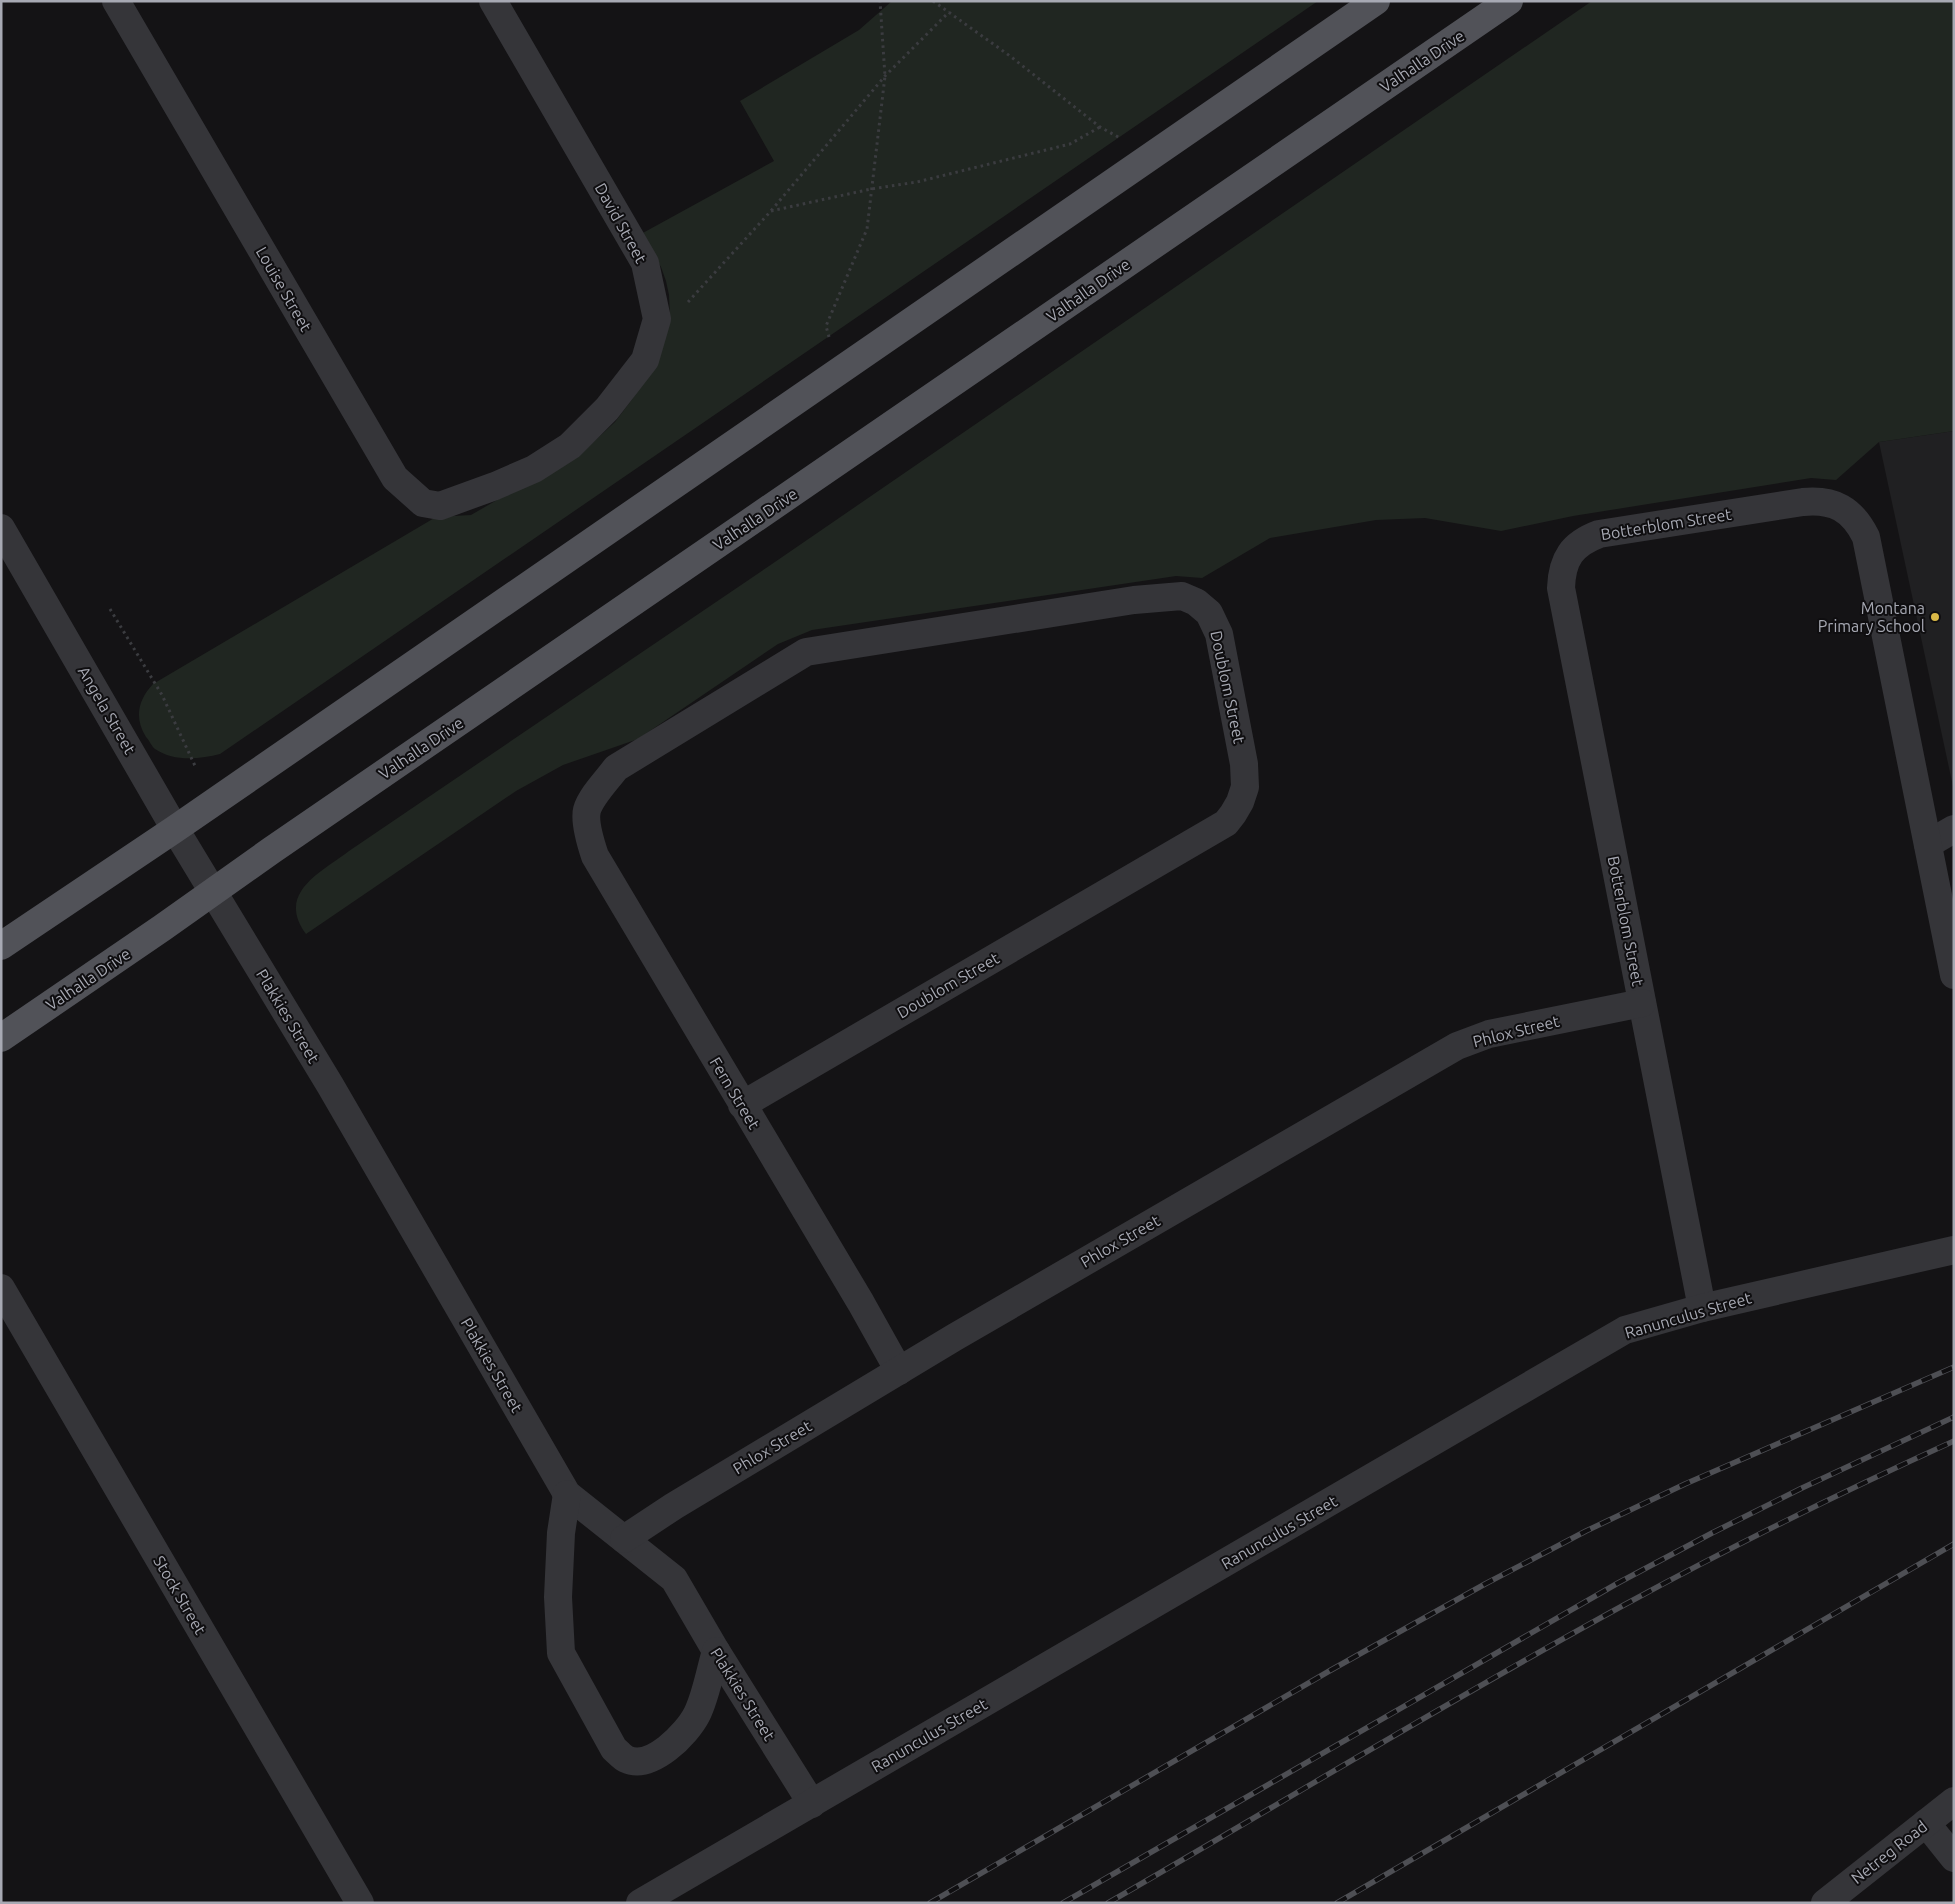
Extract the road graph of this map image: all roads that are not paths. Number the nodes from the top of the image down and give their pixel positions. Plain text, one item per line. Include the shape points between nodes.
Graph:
1 (116, 1) edge
2 (493, 1) edge
3 (1376, 1) edge
4 (1508, 1) edge
5 (496, 486) joint
6 (1, 528) edge
7 (587, 810) joint
8 (175, 829) junction
9 (1954, 829) edge
10 (1928, 844) junction
11 (213, 892) junction
12 (1, 946) edge
13 (1954, 975) edge
14 (1642, 1003) junction
15 (1, 1038) edge
16 (742, 1105) junction
17 (1954, 1250) edge
18 (1, 1288) edge
19 (1702, 1308) junction
20 (899, 1370) junction
21 (567, 1494) junction
22 (624, 1539) junction
23 (716, 1651) junction
24 (1954, 1801) edge
25 (812, 1804) junction
26 (1926, 1823) junction
27 (1954, 1858) edge
28 (360, 1903) edge
29 (640, 1903) edge
30 (1825, 1903) edge

1 - 5 street, Louise Street via 395,478 422,503 440,506
2 - 5 street, David Street via 645,263 657,319 645,360 607,409 570,446 534,470
3 - 8 main road
4 - 11 main road, Valhalla Drive
6 - 8 street, Angela Street
7 - 16 street, Fern Street via 588,835 595,856
7 - 16 street, Doublom Street via 616,768 806,652 1134,600 1182,596 1196,602 1208,613 1219,634 1244,764 1245,787 1240,802 1226,822
8 - 11 street, Angela Street
8 - 12 main road
9 - 10 street
10 - 13 street, Botterblom Street
10 - 14 street, Botterblom Street via 1866,538 1852,515 1842,508 1816,500 1599,534 1585,539 1573,549 1566,561 1561,588
11 - 15 main road, Valhalla Drive
11 - 21 street, Plakkies Street via 330,1085
14 - 19 street, Botterblom Street
14 - 20 street, Phlox Street via 1490,1034 1457,1046
16 - 20 street, Fern Street
17 - 19 street, Ranunculus Street
18 - 28 street, Stock Street
19 - 25 street, Ranunculus Street via 1625,1330
20 - 22 street, Phlox Street
21 - 22 street, Plakkies Street
21 - 23 street via 558,1597 561,1653 614,1749 626,1759 637,1761 656,1757 686,1731 697,1714
22 - 23 street, Plakkies Street via 674,1580
23 - 25 street, Plakkies Street
24 - 26 street, Netreg Road
25 - 29 street, Ranunculus Street
26 - 27 street
26 - 30 street, Netreg Road

